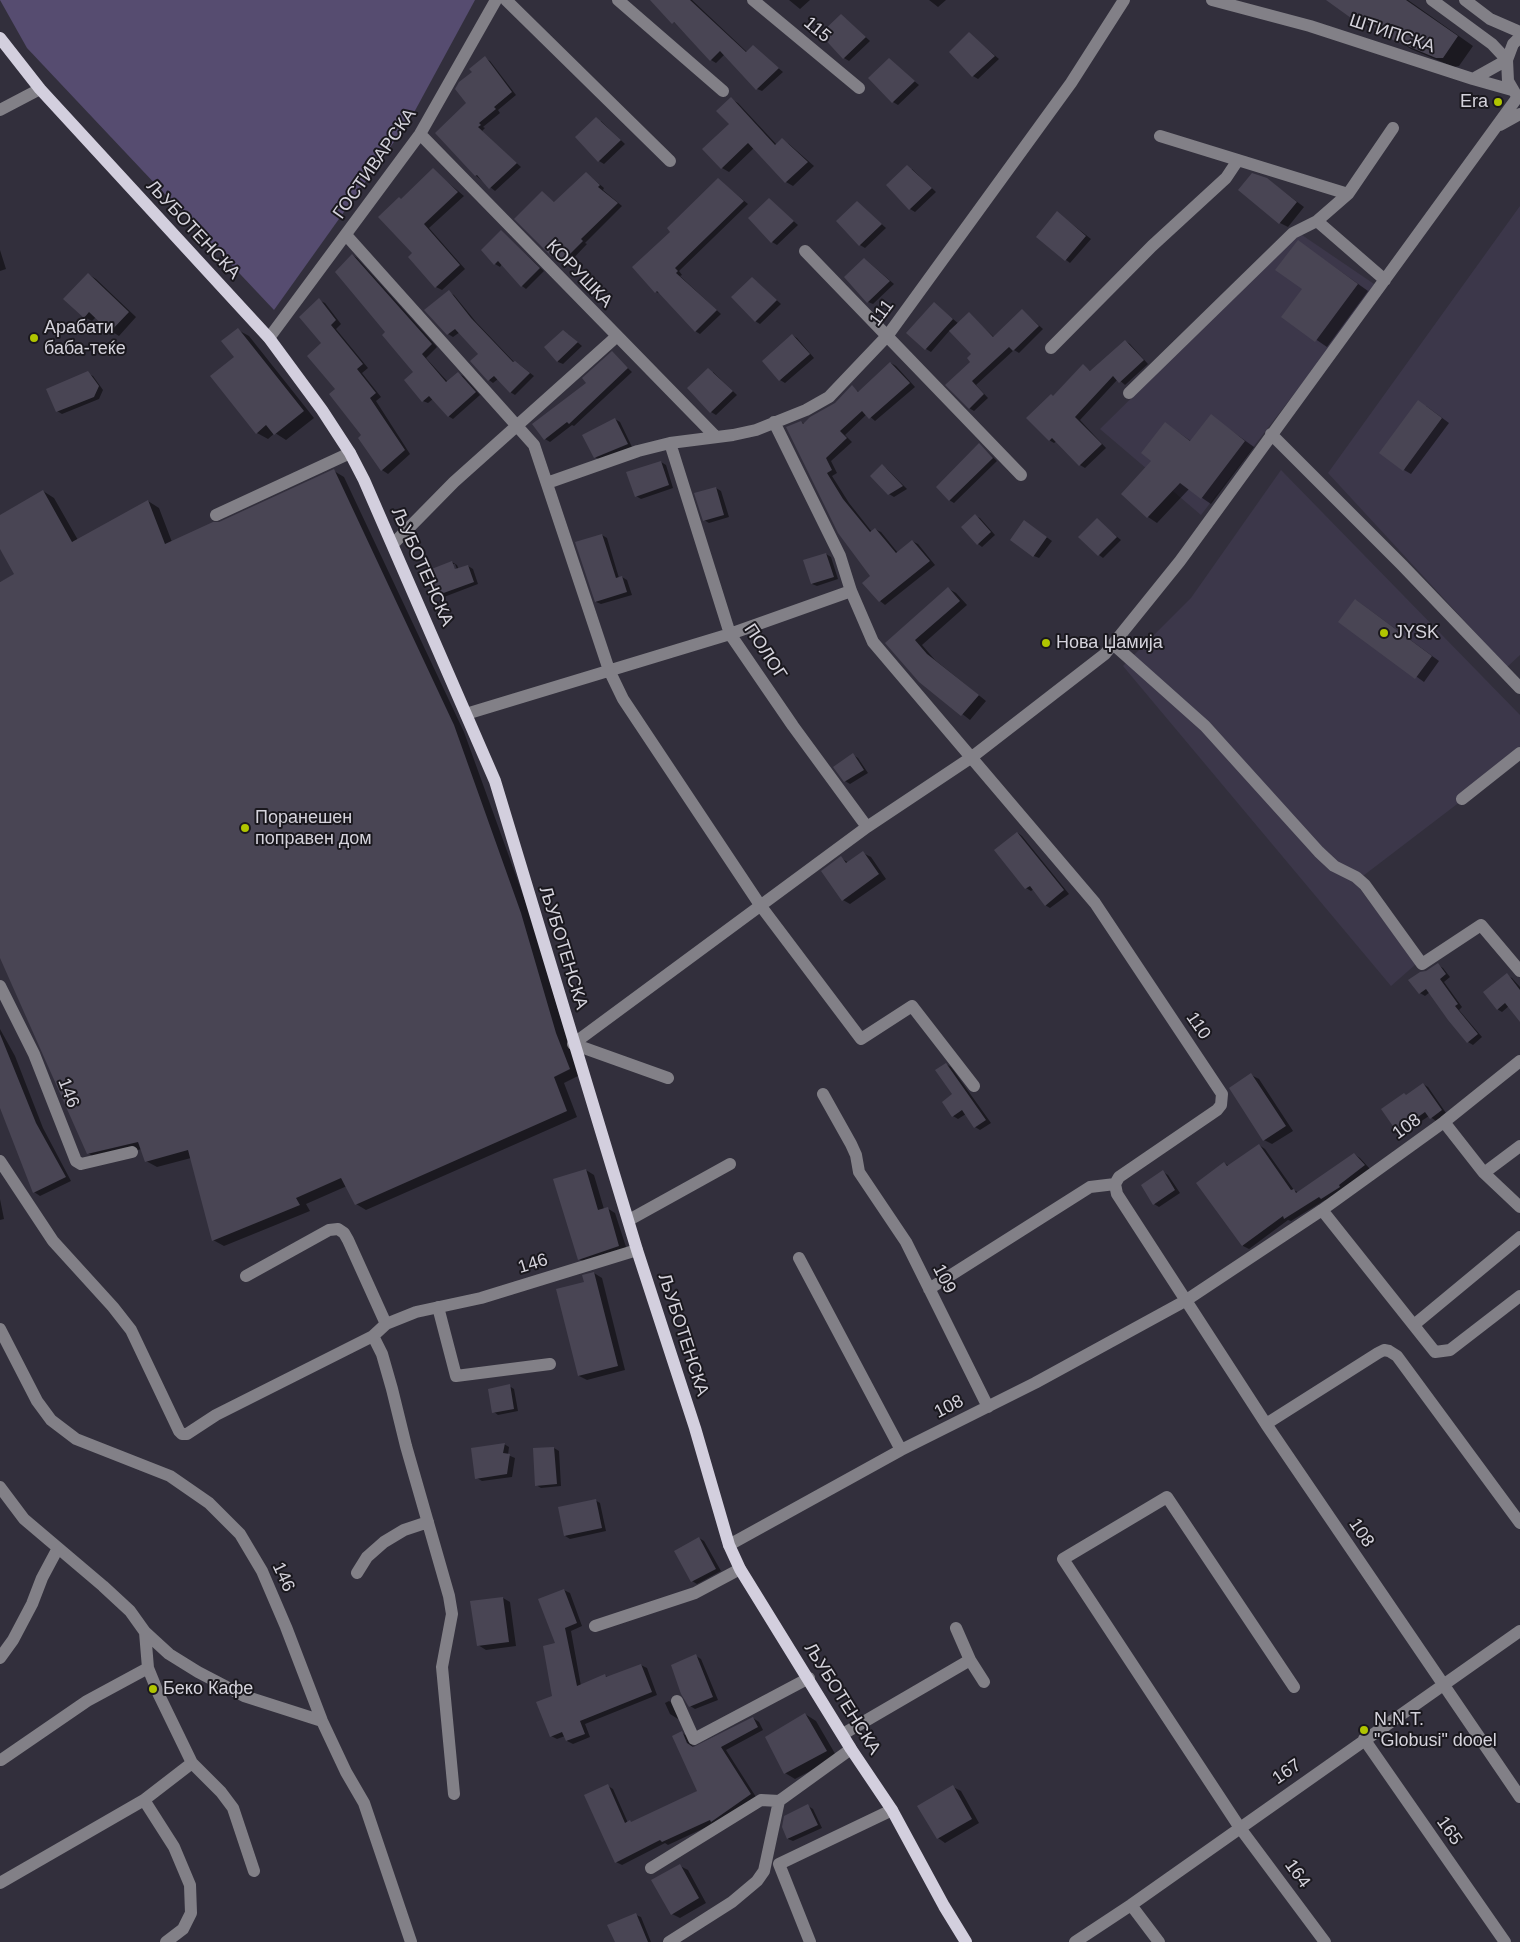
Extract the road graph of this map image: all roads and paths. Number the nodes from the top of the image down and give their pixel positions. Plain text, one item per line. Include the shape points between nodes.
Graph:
1 (496, 0) edge
2 (506, 0) edge
3 (618, 0) edge
4 (753, 0) edge
5 (1124, 0) edge
6 (1212, 0) edge
7 (1432, 0) edge
8 (1465, 0) edge
9 (1520, 32) edge
10 (1520, 36) edge
11 (0, 38) edge
12 (1507, 60) junction
13 (1473, 79) junction
14 (859, 88) dead end
15 (40, 89) junction
16 (723, 91) dead end
17 (1516, 95) edge
18 (0, 110) edge
19 (1520, 114) edge
20 (1498, 126) junction
21 (1393, 128) dead end
22 (420, 134) junction
23 (1160, 136) dead end
24 (1238, 160) junction
25 (670, 162) dead end
26 (1348, 194) junction
27 (1318, 221) junction
28 (346, 235) junction
29 (805, 251) dead end
30 (1385, 280) junction
31 (888, 335) junction
32 (616, 336) junction
33 (269, 338) junction
34 (1051, 348) dead end
35 (1129, 394) dead end
36 (774, 422) junction
37 (517, 424) junction
38 (1271, 434) junction
39 (715, 436) junction
40 (670, 443) junction
41 (350, 453) junction
42 (1021, 475) dead end
43 (547, 483) junction
44 (216, 514) dead end
45 (393, 544) junction
46 (851, 591) junction
47 (730, 634) junction
48 (1113, 644) junction
49 (609, 670) junction
50 (1520, 688) edge
51 (466, 714) junction
52 (1520, 753) edge
53 (972, 757) junction
54 (1462, 798) dead end
55 (867, 827) junction
56 (760, 905) junction
57 (1520, 971) edge
58 (0, 986) edge
59 (573, 1044) junction
60 (1520, 1061) edge
61 (668, 1078) dead end
62 (974, 1086) dead end
63 (823, 1094) dead end
64 (1444, 1122) junction
65 (1520, 1146) edge
66 (132, 1152) dead end
67 (0, 1161) edge
68 (730, 1164) dead end
69 (1484, 1173) junction
70 (1116, 1184) junction
71 (1520, 1207) edge
72 (1322, 1210) junction
73 (629, 1220) junction
74 (1520, 1237) edge
75 (637, 1250) junction
76 (799, 1258) dead end
77 (246, 1276) dead end
78 (929, 1289) junction
79 (1520, 1296) edge
80 (1185, 1301) junction
81 (438, 1307) junction
82 (386, 1324) junction
83 (1414, 1324) junction
84 (0, 1329) edge
85 (373, 1336) junction
86 (550, 1364) dead end
87 (988, 1407) junction
88 (1266, 1424) junction
89 (901, 1450) junction
90 (0, 1487) edge
91 (428, 1522) junction
92 (1520, 1523) edge
93 (729, 1545) junction
94 (58, 1548) junction
95 (740, 1569) junction
96 (357, 1573) dead end
97 (595, 1626) dead end
98 (956, 1628) dead end
99 (1520, 1631) edge
100 (145, 1632) junction
101 (0, 1658) edge
102 (970, 1660) junction
103 (148, 1668) junction
104 (809, 1678) junction
105 (984, 1682) dead end
106 (1444, 1684) junction
107 (1294, 1687) dead end
108 (677, 1701) dead end
109 (322, 1722) junction
110 (843, 1734) junction
111 (1364, 1739) junction
112 (852, 1749) junction
113 (1, 1760) edge
114 (192, 1763) junction
115 (454, 1794) dead end
116 (1520, 1796) edge
117 (144, 1800) junction
118 (779, 1801) junction
119 (892, 1810) junction
120 (1240, 1828) junction
121 (651, 1868) dead end
122 (254, 1871) dead end
123 (0, 1882) edge
124 (1131, 1905) junction
125 (166, 1942) edge
126 (411, 1942) edge
127 (669, 1942) edge
128 (810, 1942) edge
129 (966, 1942) edge
130 (1075, 1942) edge
131 (1159, 1942) edge
132 (1325, 1942) edge
133 (1505, 1942) edge

1 - 22 street, ГОСТИВАРСКА
2 - 25 street
3 - 16 street
4 - 14 street, 115
5 - 31 street, 111 via 1071,83
6 - 13 street, ШТИПСКА via 1310,26
7 - 12 street via 1492,44
8 - 9 street via 1490,19
10 - 12 street
11 - 15 main road, ЉУБОТЕНСКА
12 - 13 street
12 - 17 street via 1507,73
13 - 17 street, ШТИПСКА
15 - 18 street
15 - 33 main road, ЉУБОТЕНСКА
17 - 20 street
19 - 20 street
20 - 30 street
21 - 26 street
22 - 28 street, ГОСТИВАРСКА
22 - 32 street, КОРУШКА
23 - 24 street
24 - 26 street
24 - 34 street via 1226,178 1152,246
26 - 27 street
27 - 30 street
27 - 35 street via 1292,233
28 - 33 street, ГОСТИВАРСКА
28 - 37 street
29 - 31 street
30 - 38 street
31 - 36 street, 111 via 829,397
31 - 42 street
32 - 37 street
32 - 39 street, КОРУШКА
33 - 41 main road, ЉУБОТЕНСКА
36 - 39 street, 111 via 756,430
36 - 46 street via 837,549
37 - 43 street via 534,445
37 - 45 street
38 - 48 street via 1180,561
38 - 50 street
39 - 40 street, 111
40 - 43 street, 111
40 - 47 street, ПОЛОГ
41 - 44 street
41 - 45 main road, ЉУБОТЕНСКА
43 - 49 street
45 - 51 main road, ЉУБОТЕНСКА
46 - 47 street
46 - 53 street via 873,642
47 - 49 street
47 - 55 street, ПОЛОГ
48 - 53 street via 1105,654
48 - 57 street via 1206,726 1319,852 1334,866 1365,885 1422,964 1481,925
49 - 51 street
49 - 56 street via 628,707
51 - 59 main road, ЉУБОТЕНСКА via 495,781
52 - 54 street
53 - 55 street
53 - 70 street, 110 via 1095,903 1222,1094 1221,1106 1119,1177
55 - 56 street
56 - 59 street
56 - 62 street via 861,1039 912,1006
58 - 66 street, 146 via 34,1054 78,1164
59 - 61 street
59 - 73 main road, ЉУБОТЕНСКА
60 - 64 street, 108
63 - 78 street, 109 via 851,1144 859,1172 906,1242
64 - 69 street
64 - 72 street, 108
65 - 69 street
67 - 85 street, 146 via 53,1241 131,1330 182,1434
68 - 73 street
69 - 71 street
70 - 78 street via 1090,1187
70 - 80 street via 1117,1194
72 - 80 street, 108
72 - 83 street
73 - 75 main road, ЉУБОТЕНСКА
74 - 83 street
75 - 81 street, 146 via 481,1298
75 - 93 main road, ЉУБОТЕНСКА
76 - 89 street
77 - 82 street via 329,1230 338,1229 348,1240
78 - 87 street, 109
79 - 83 street via 1450,1350 1435,1352
80 - 87 street, 108
80 - 88 street, 108
81 - 82 street, 146
81 - 86 street via 456,1376
82 - 85 street, 146
84 - 109 street, 146 via 37,1401 51,1420 76,1439 170,1476 209,1502 240,1534 276,1603
85 - 91 street via 382,1354
87 - 89 street, 108
88 - 92 street via 1378,1353 1389,1351 1397,1356
88 - 106 street, 108
89 - 93 street, 108
90 - 94 street via 24,1519
91 - 96 street via 404,1530 384,1542 367,1557
91 - 115 street via 450,1596 452,1614 442,1667
93 - 95 main road, ЉУБОТЕНСКА
94 - 100 street via 130,1611
94 - 101 street via 32,1604
95 - 97 street via 695,1593
95 - 104 main road, ЉУБОТЕНСКА
98 - 102 street
99 - 106 street, 167
100 - 103 street
100 - 109 street via 169,1654 244,1696
102 - 105 street
102 - 110 street
103 - 113 street via 87,1701
103 - 114 street
104 - 108 street via 694,1740
104 - 110 main road, ЉУБОТЕНСКА
106 - 111 street, 167
106 - 116 street, 108
107 - 120 street, 164 via 1167,1497 1063,1559
109 - 126 street, 146 via 364,1803
110 - 112 main road, ЉУБОТЕНСКА
111 - 120 street, 167
111 - 133 street, 165
112 - 118 street
112 - 119 main road, ЉУБОТЕНСКА
114 - 117 street
114 - 122 street via 233,1808
117 - 123 street
117 - 125 street via 174,1847 190,1885 191,1914 183,1929
118 - 121 street via 761,1800
118 - 127 street via 764,1871 757,1881 732,1902
119 - 128 street via 779,1864
119 - 129 main road, ЉУБОТЕНСКА
120 - 124 street, 167
120 - 132 street, 164
124 - 130 street, 167
124 - 131 street

